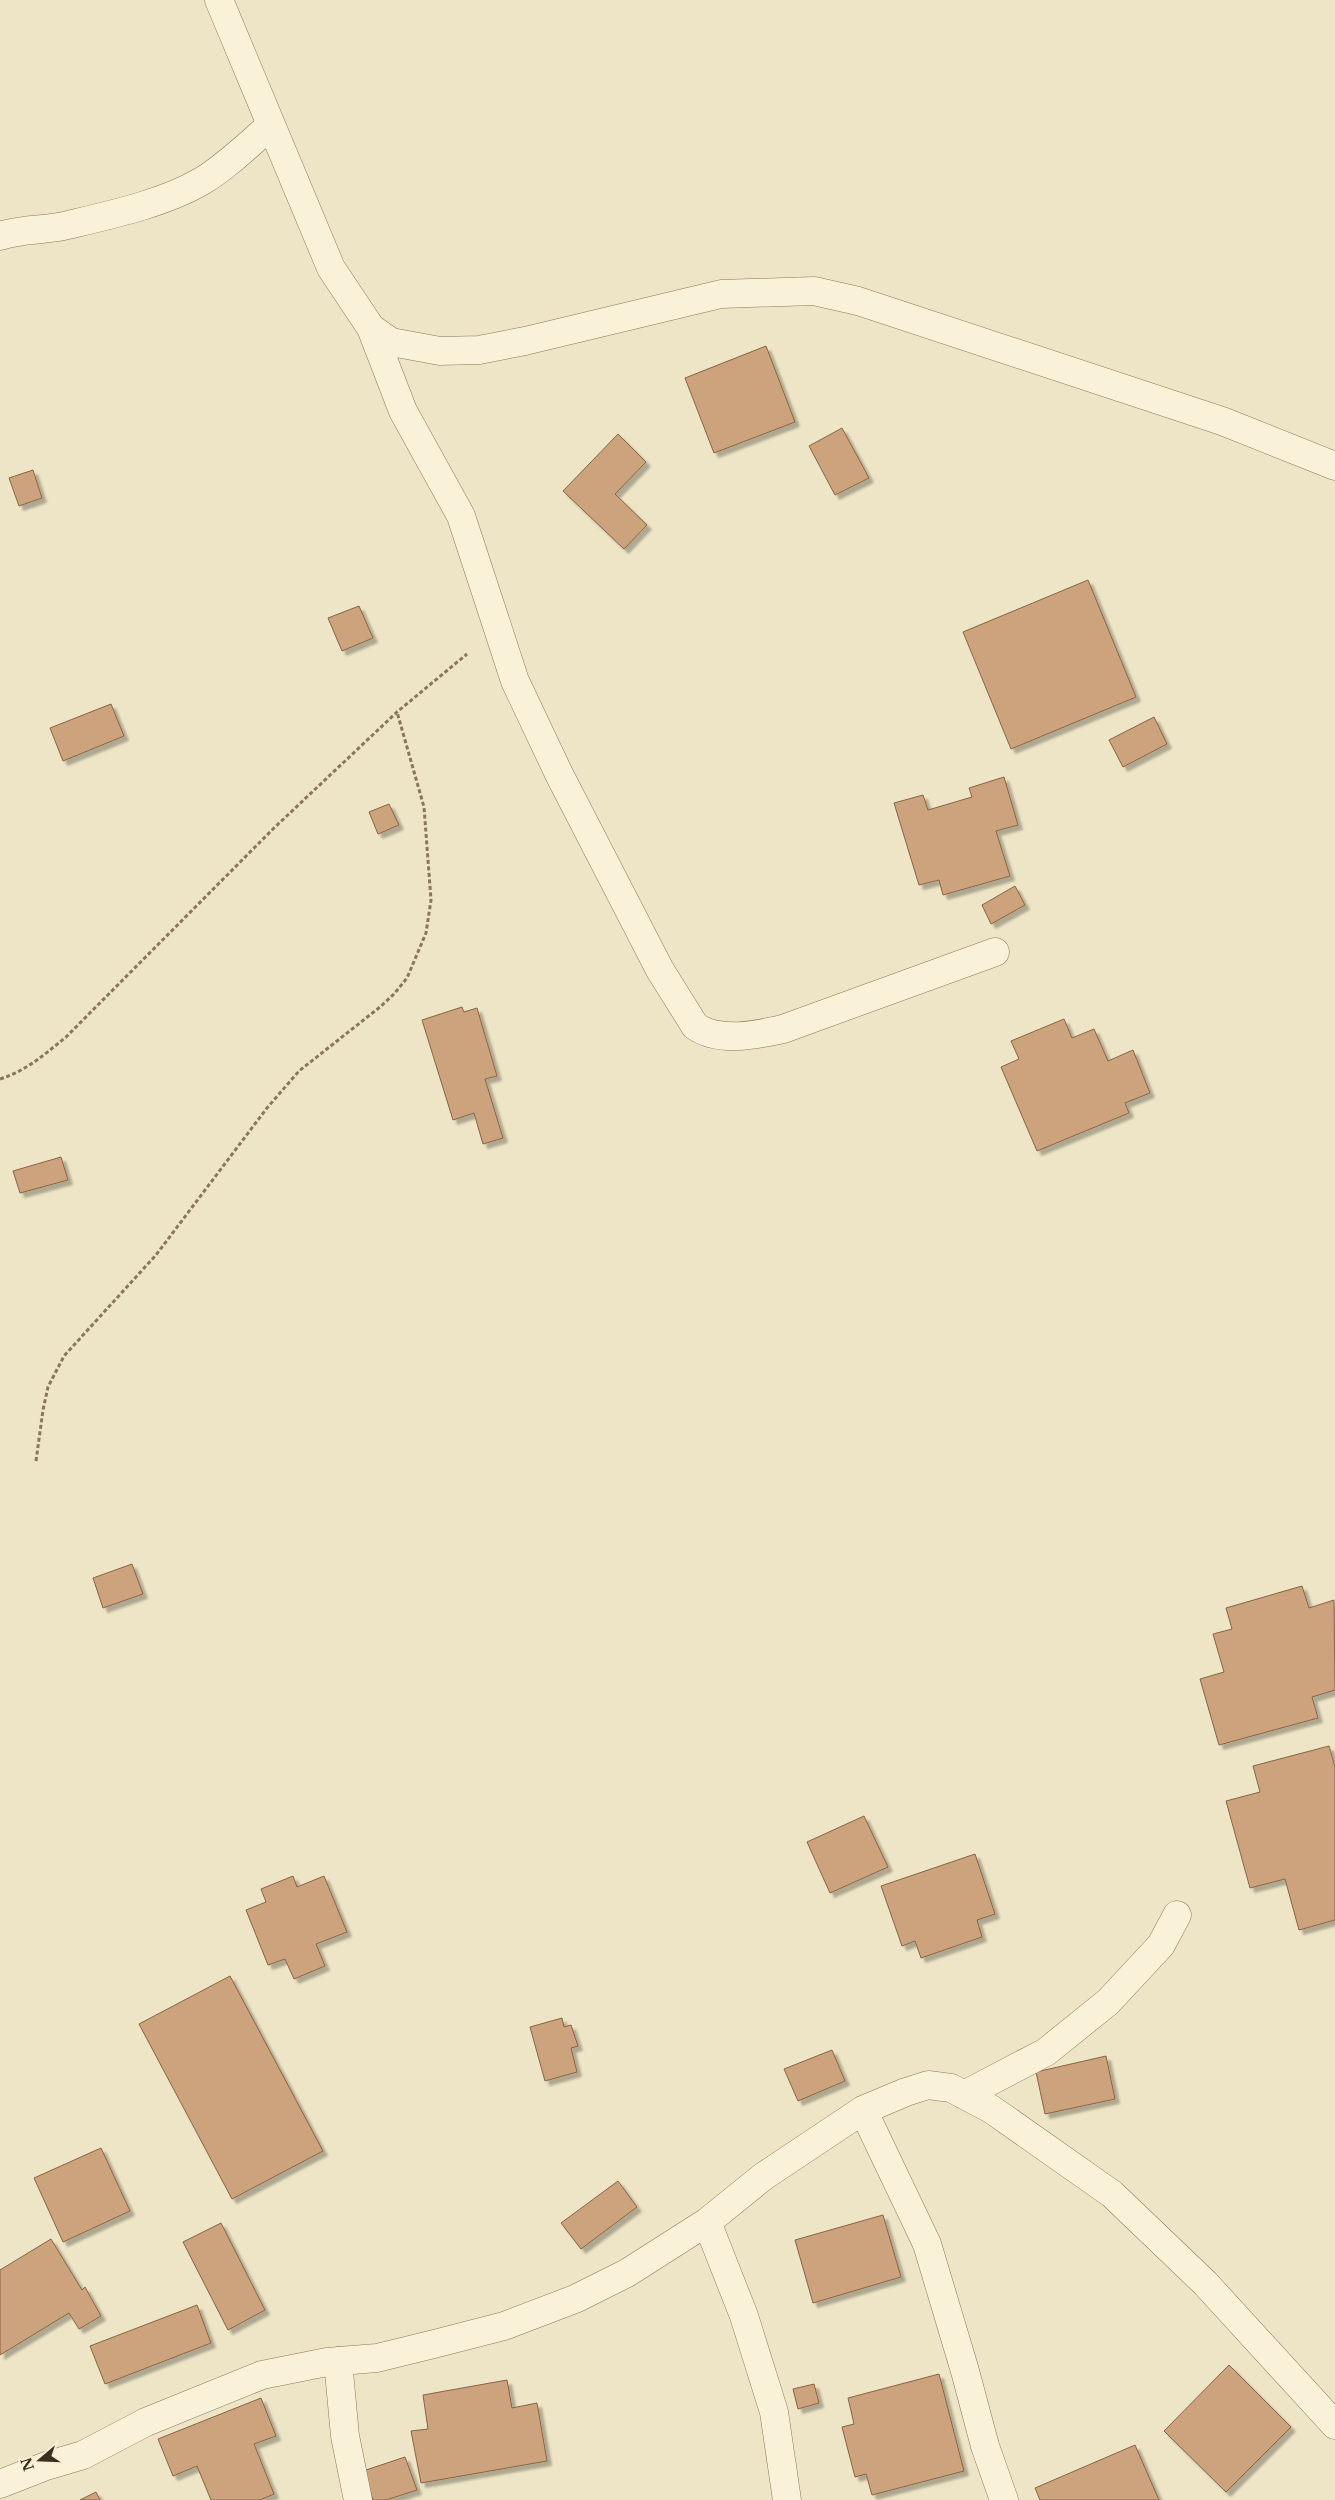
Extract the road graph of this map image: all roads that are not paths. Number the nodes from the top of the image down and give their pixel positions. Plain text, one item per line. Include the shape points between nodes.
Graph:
1 (219, 0) edge
2 (270, 125) junction
3 (0, 236) edge
4 (371, 328) junction
5 (1335, 466) edge
6 (996, 952) dead end
7 (1177, 1915) dead end
8 (964, 2095) junction
9 (863, 2110) junction
10 (707, 2222) junction
11 (338, 2361) junction
12 (1335, 2425) edge
13 (0, 2484) edge
14 (358, 2500) edge
15 (787, 2500) edge
16 (1004, 2500) edge

1 - 2 street
2 - 3 street via 203,181 178,192 66,226 19,229
2 - 4 street via 331,268
4 - 5 street via 391,342 410,347 440,351 479,350 721,294 814,291 858,301 1222,421
4 - 6 street via 403,411 461,516 515,681 559,774 687,1016 703,1031 730,1036 783,1029
7 - 8 street via 1161,1945 1108,2002 1046,2052
8 - 9 street via 951,2088 928,2085
8 - 12 street via 991,2109 1112,2194 1205,2283
9 - 10 street via 764,2176
9 - 16 street via 927,2244 985,2446
10 - 11 street via 627,2273 575,2299 504,2326 377,2358
10 - 15 street via 744,2316 774,2412
11 - 13 street via 262,2375 146,2422 82,2455
11 - 14 street via 345,2436

